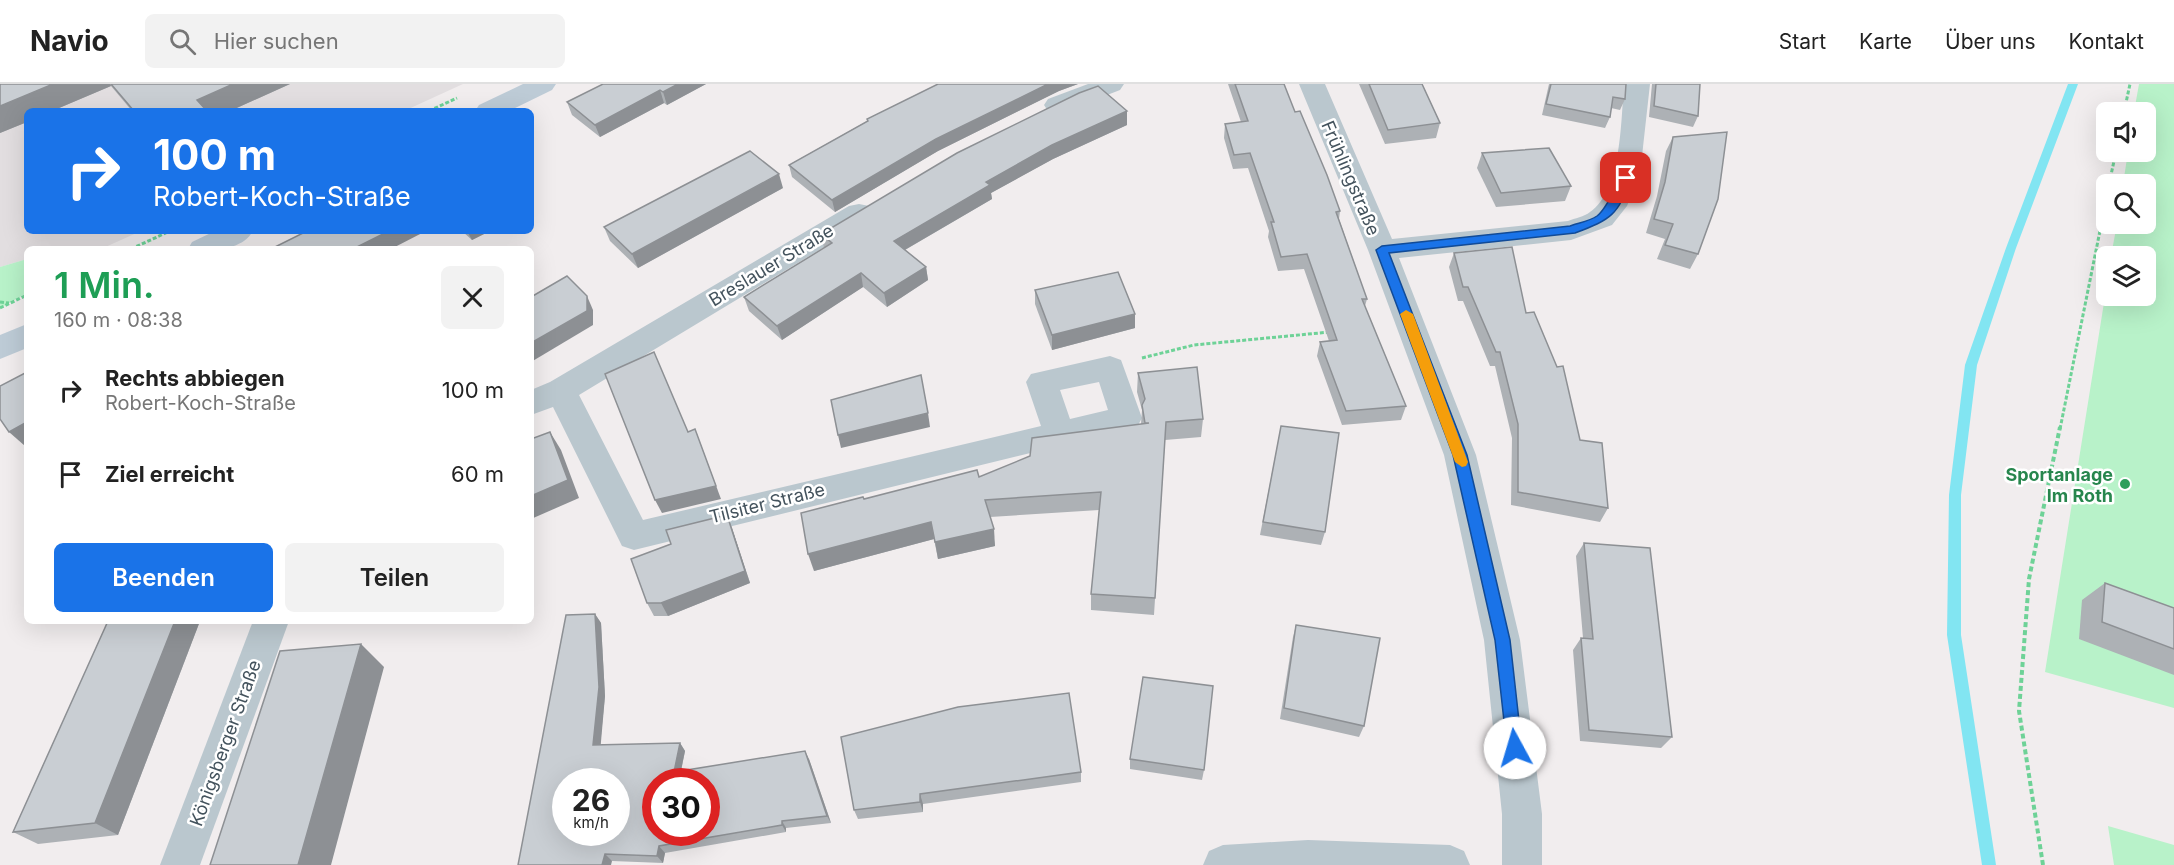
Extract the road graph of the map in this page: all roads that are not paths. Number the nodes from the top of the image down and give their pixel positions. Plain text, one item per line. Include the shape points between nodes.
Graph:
1 (543, 84) edge
2 (1111, 84) edge
3 (1312, 84) edge
4 (1637, 84) edge
5 (494, 108) edge
6 (1033, 117) edge
7 (877, 202) edge
8 (233, 234) edge
9 (208, 246) edge
10 (1382, 250) junction
11 (24, 336) edge
12 (0, 348) edge
13 (561, 391) junction
14 (534, 402) edge
15 (1059, 433) junction
16 (270, 624) edge
17 (1330, 864) edge
18 (180, 865) edge
19 (1223, 865) edge
20 (1450, 865) edge
21 (1522, 865) edge

1 - 5 street
2 - 6 street
3 - 10 street, Frühlingstraße
4 - 10 street via 1626,178 1617,200 1600,219 1571,230
7 - 13 street, Breslauer Straße
8 - 9 street
10 - 21 street, Frühlingstraße via 1460,455 1502,640 1522,814
11 - 12 street
13 - 14 street, Breslauer Straße
13 - 15 street, Tilsiter Straße via 634,536
15 - 15 street, Tilsiter Straße via 1126,418 1110,368 1042,382
16 - 18 street, Königsberger Straße
17 - 19 street via 1259,861
17 - 20 street

